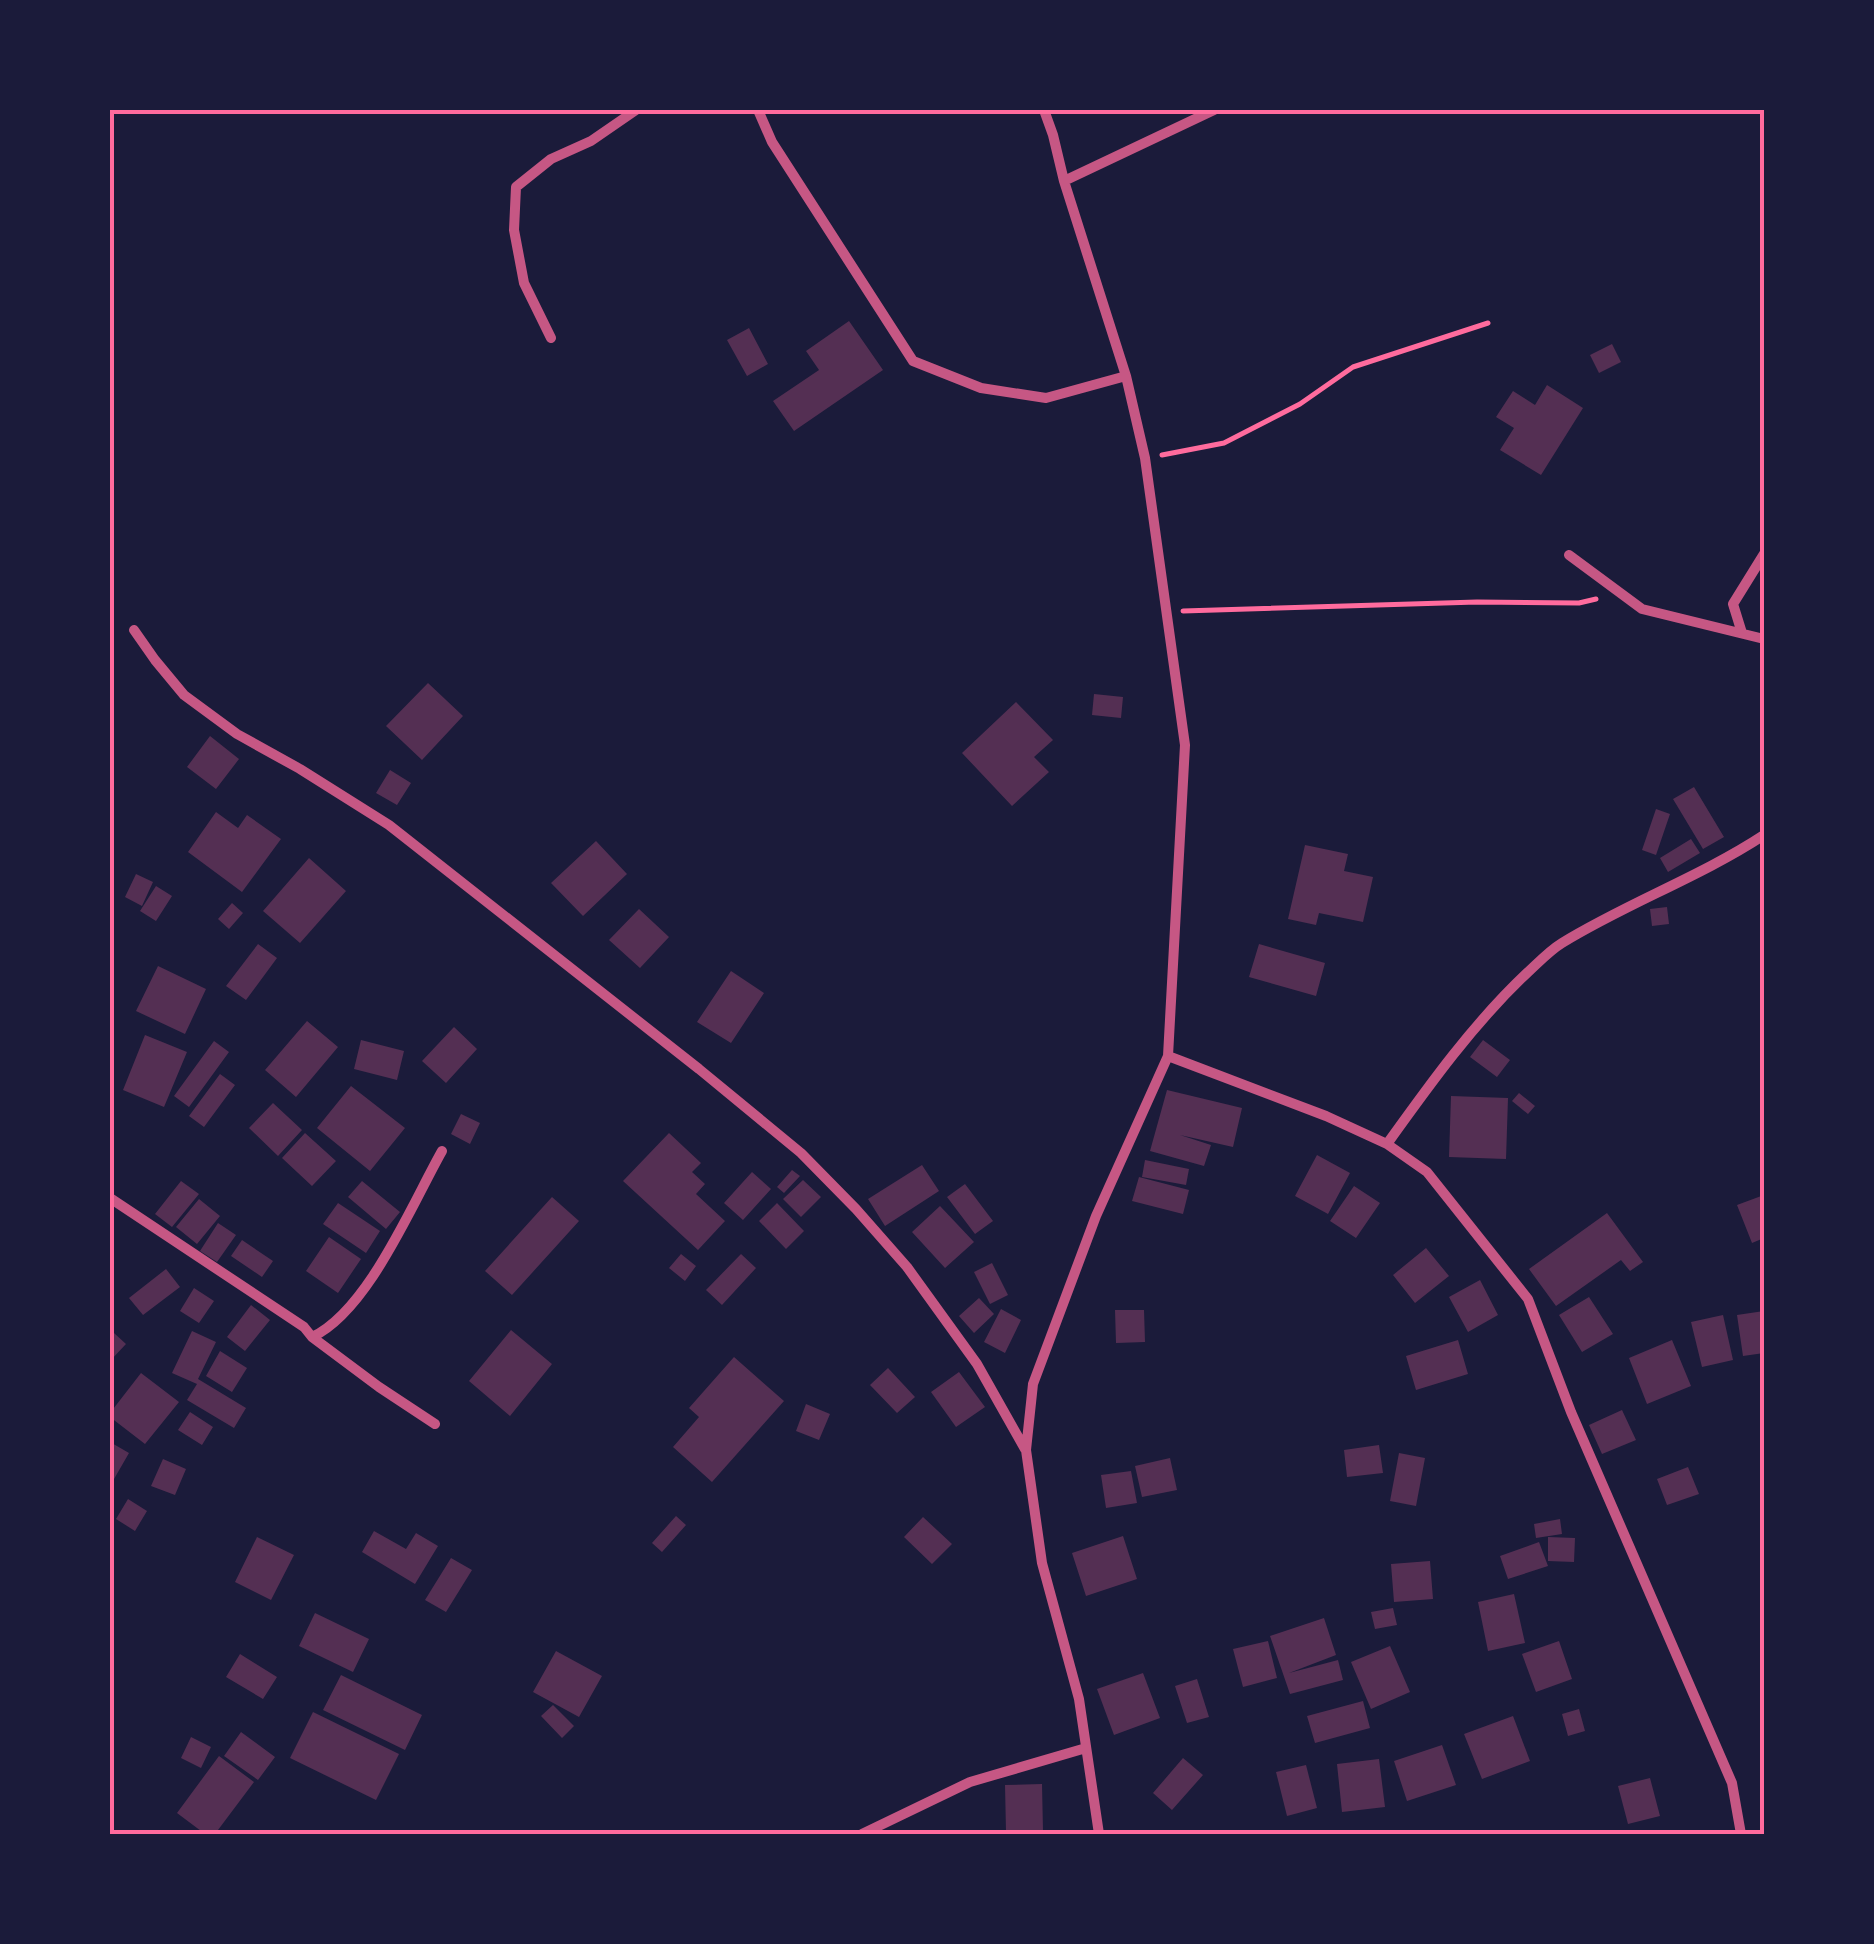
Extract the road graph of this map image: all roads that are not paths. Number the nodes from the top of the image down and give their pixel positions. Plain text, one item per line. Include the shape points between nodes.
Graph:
1 (636, 110) edge
2 (758, 110) edge
3 (1044, 110) edge
4 (1214, 110) edge
5 (1064, 180) junction
6 (551, 338) dead end
7 (1126, 376) junction
8 (1764, 554) edge
9 (1570, 555) dead end
10 (134, 630) dead end
11 (1742, 633) junction
12 (1764, 639) edge
13 (1764, 835) edge
14 (1168, 1056) junction
15 (1387, 1144) junction
16 (442, 1151) dead end
17 (110, 1198) edge
18 (312, 1336) junction
19 (435, 1424) dead end
20 (1026, 1450) junction
21 (1086, 1748) junction
22 (862, 1834) edge
23 (1098, 1834) edge
24 (1742, 1834) edge

1 - 6 street via 551,159 516,188 514,230 524,283
2 - 7 street via 912,361 981,388 1046,398
3 - 5 street
4 - 5 street
5 - 7 street
7 - 14 street via 1145,458 1186,745
8 - 11 street via 1734,604
9 - 11 street via 1642,610
10 - 20 street via 184,695 389,825 801,1153 907,1268 977,1364
11 - 12 street
13 - 15 street via 1558,945 1502,998
14 - 15 street
14 - 20 street via 1096,1216 1033,1384
15 - 24 street via 1427,1172 1528,1298 1732,1783
16 - 18 street via 372,1276 348,1309
17 - 18 street
18 - 19 street
20 - 21 street via 1042,1563
21 - 22 street via 970,1782
21 - 23 street

